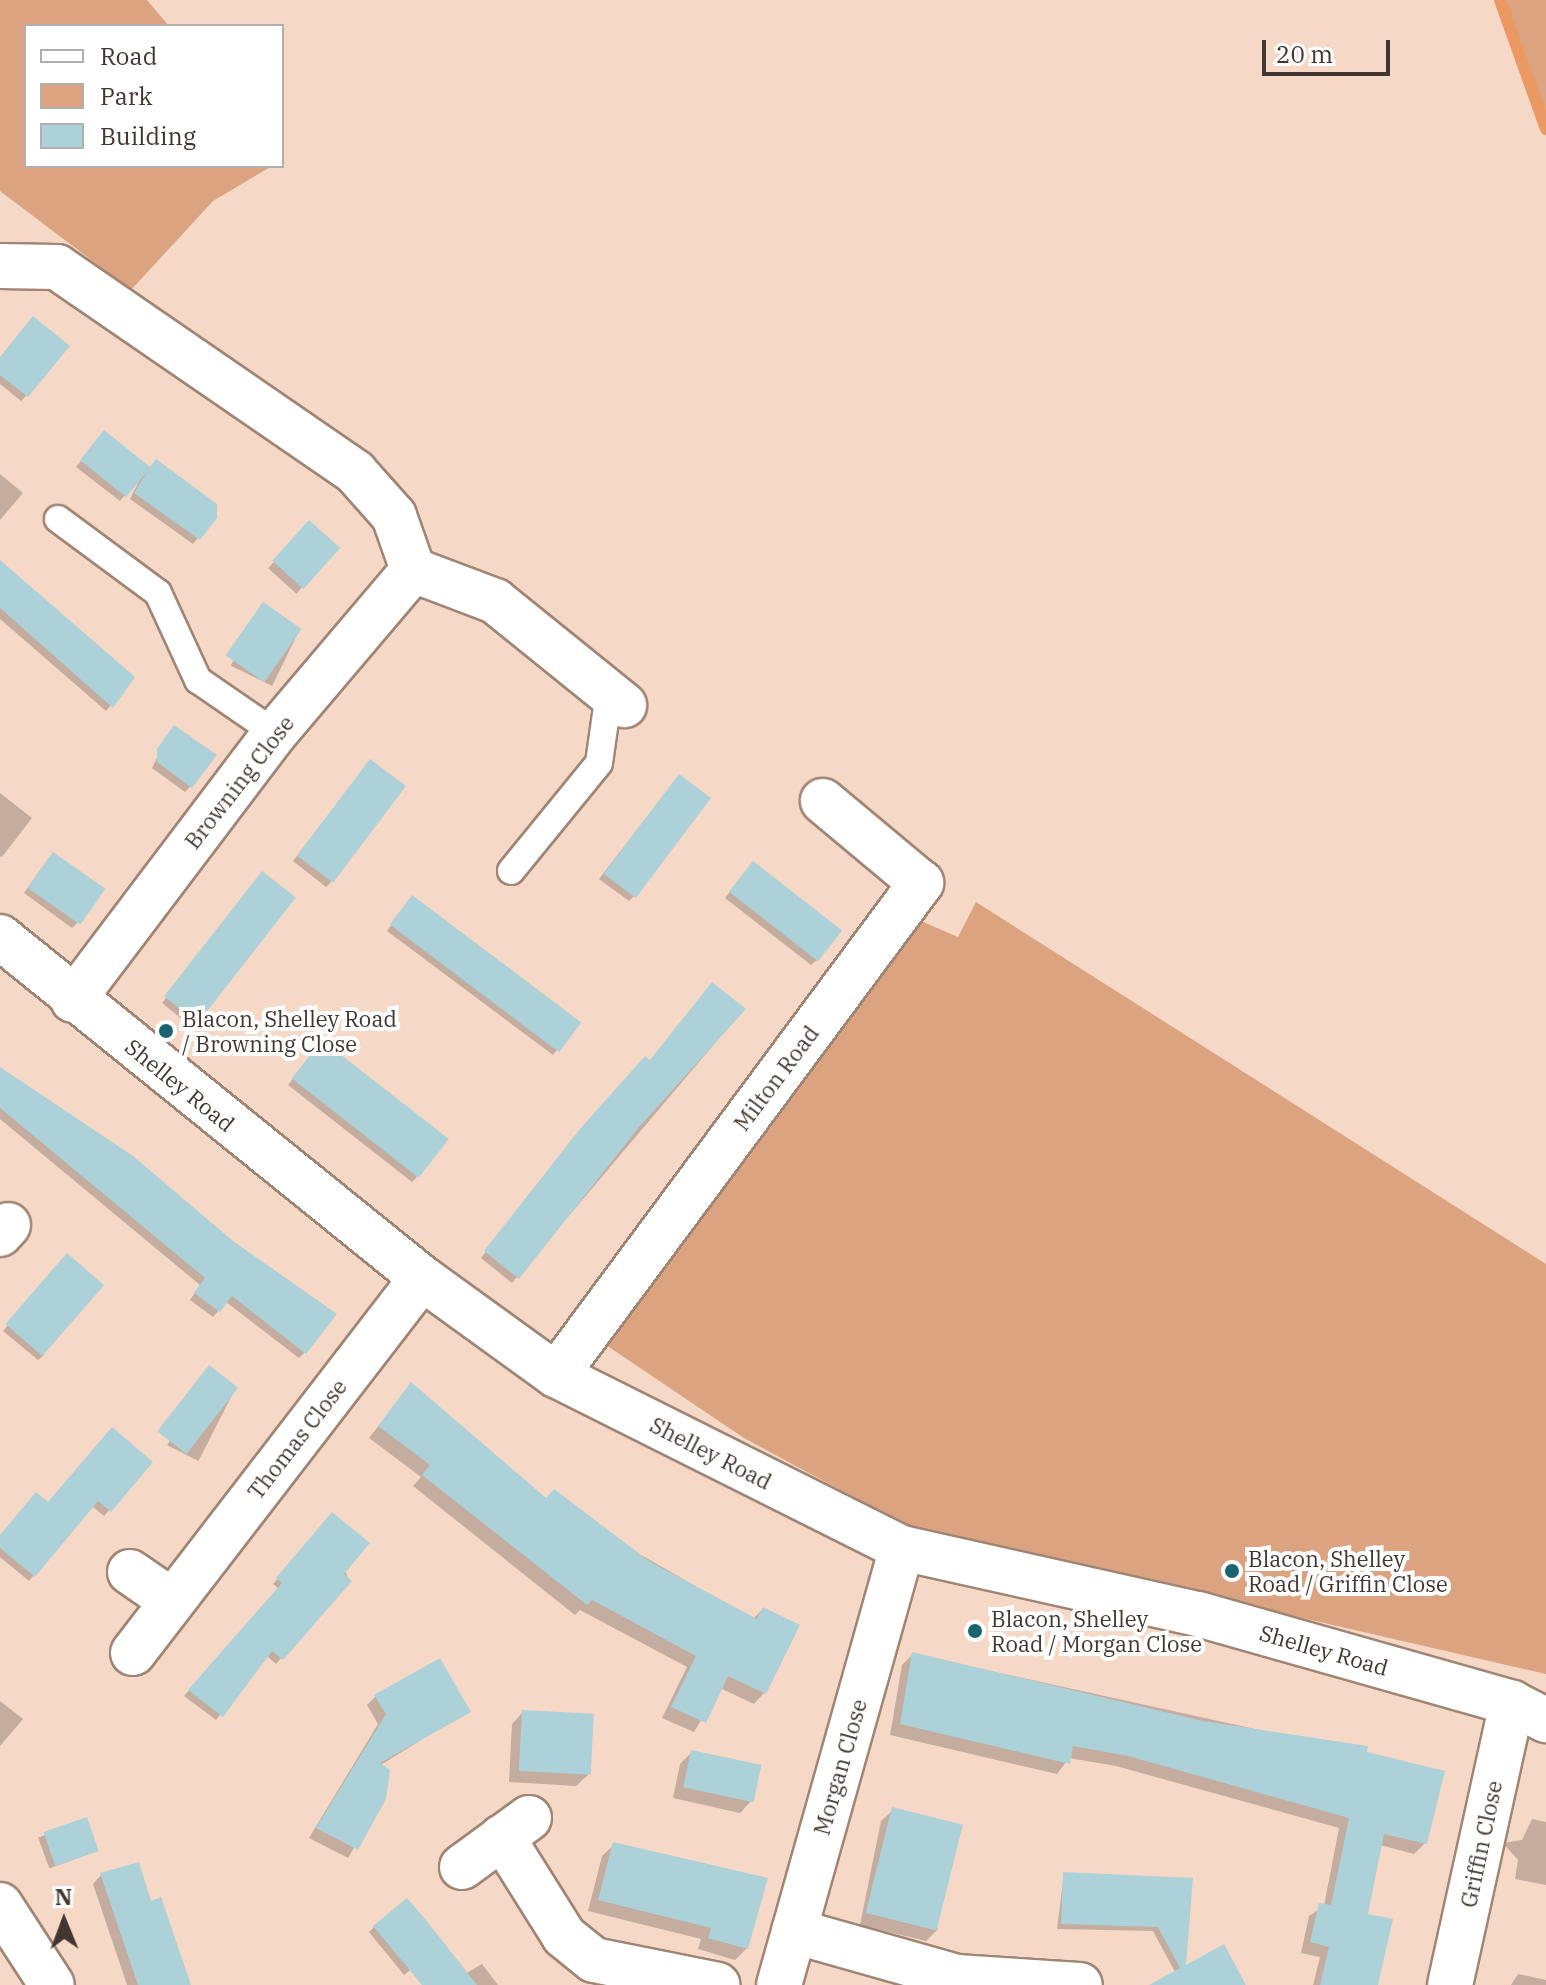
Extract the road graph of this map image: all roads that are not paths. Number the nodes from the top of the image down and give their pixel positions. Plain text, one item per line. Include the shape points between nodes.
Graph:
1 (0, 266) edge
2 (58, 519) dead end
3 (413, 570) junction
4 (617, 699) joint
5 (275, 733) junction
6 (823, 801) dead end
7 (511, 871) dead end
8 (0, 937) edge
9 (73, 1000) junction
10 (422, 1278) junction
11 (556, 1375) junction
12 (902, 1548) junction
13 (130, 1572) dead end
14 (172, 1601) junction
15 (133, 1653) dead end
16 (1529, 1712) edge
17 (462, 1867) dead end
18 (0, 1905) edge
19 (794, 1931) junction
20 (52, 1985) edge
21 (718, 1985) edge
22 (779, 1985) edge
23 (1080, 1985) edge
24 (1450, 1985) edge

1 - 3 street via 57,267 355,472 394,516
2 - 5 lane via 158,593 198,680
3 - 4 street via 495,601
3 - 5 street, Browning Close
4 - 7 lane via 599,763
5 - 9 street, Browning Close
6 - 11 street, Milton Road via 921,883
8 - 9 street, Shelley Road
9 - 10 street, Shelley Road
10 - 11 street, Shelley Road
10 - 14 street, Thomas Close
11 - 12 street, Shelley Road
12 - 16 street, Shelley Road via 1198,1614
12 - 19 street, Morgan Close
13 - 14 street
14 - 15 street, Thomas Close
16 - 24 street, Griffin Close
17 - 21 street via 515,1828 564,1936 594,1960
18 - 20 street
19 - 22 street, Morgan Close
19 - 23 street via 957,1977

